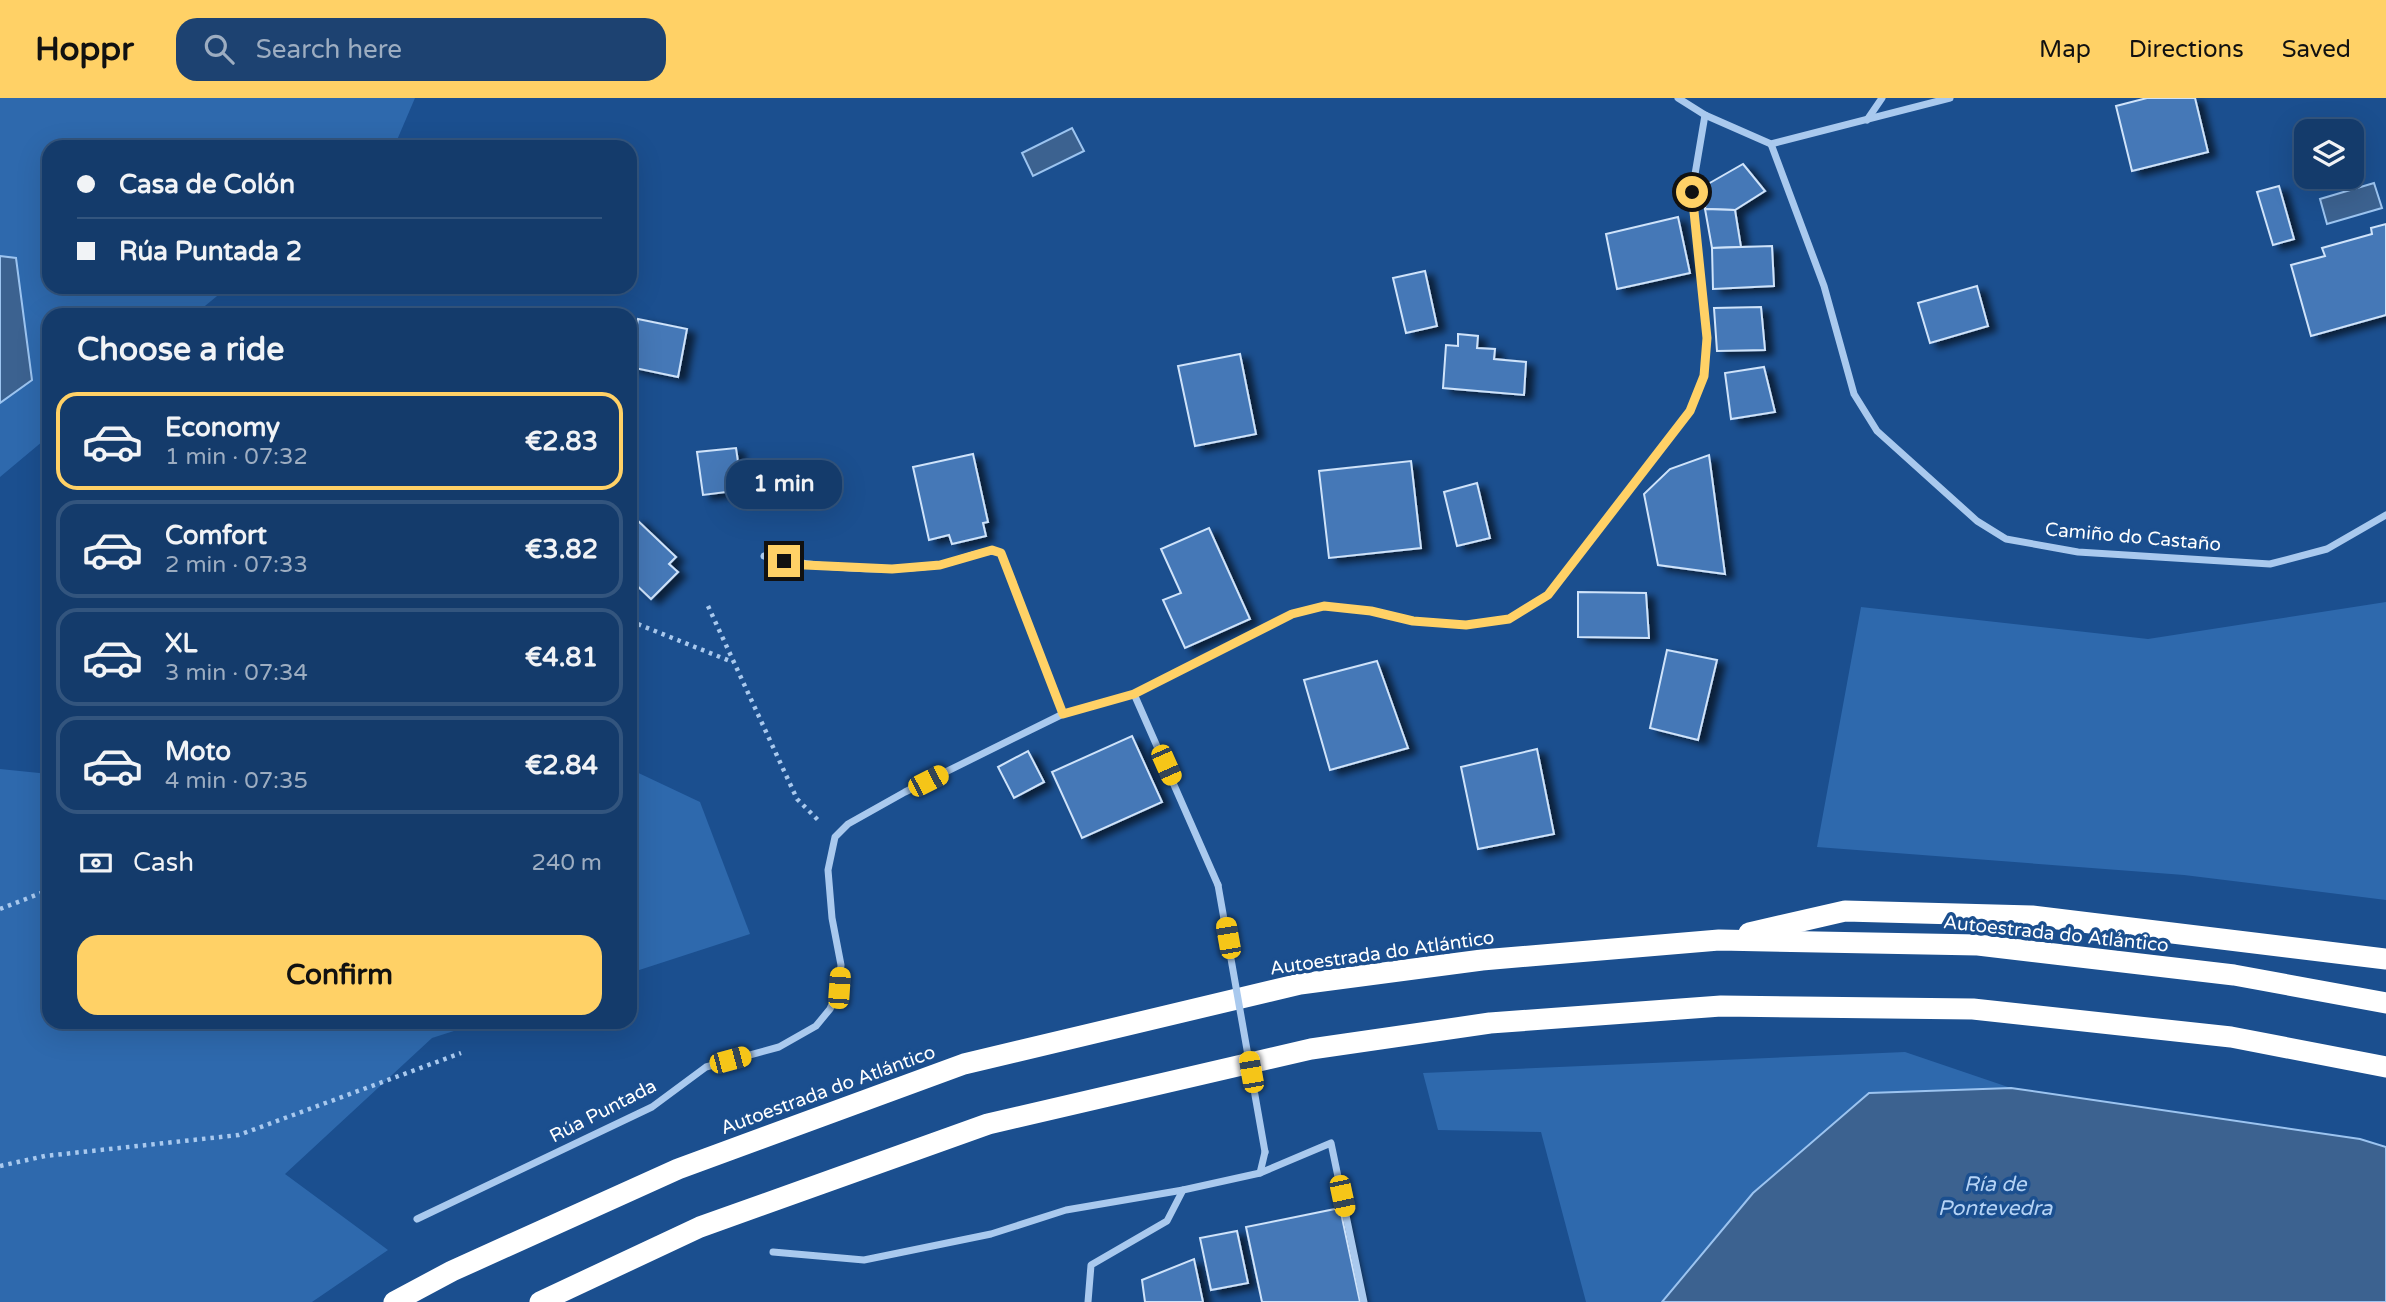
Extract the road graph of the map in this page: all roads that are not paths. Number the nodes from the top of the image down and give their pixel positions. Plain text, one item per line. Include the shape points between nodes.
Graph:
1 (1678, 98) edge
2 (1882, 98) edge
3 (1950, 98) edge
4 (1705, 115) junction
5 (1867, 121) junction
6 (1772, 144) junction
7 (2386, 515) edge
8 (764, 556) dead end
9 (1134, 694) junction
10 (1063, 714) junction
11 (1718, 940) junction
12 (2386, 959) edge
13 (2386, 1003) edge
14 (2386, 1067) edge
15 (1260, 1173) junction
16 (1182, 1189) junction
17 (417, 1219) dead end
18 (773, 1252) dead end
19 (394, 1302) edge
20 (540, 1302) edge
21 (1088, 1302) edge
22 (1364, 1302) edge

1 - 4 street
2 - 5 street
3 - 5 street
4 - 6 street
4 - 9 street via 1692,192 1707,338 1704,376 1690,411 1548,595 1509,619 1466,625 1324,606 1292,614
5 - 6 street
6 - 7 street, Camiño do Castaño via 1824,286 1854,394 1877,431 1977,521 2006,539 2078,552 2270,564 2327,549
8 - 10 street via 805,565 892,569 940,565 992,550 1001,553
9 - 10 street
9 - 15 street, bridge via 1218,885 1265,1152
10 - 17 street, Rúa Puntada via 870,811 835,837 828,870 841,965 839,988 816,1026 779,1047 706,1067 652,1107
11 - 12 highway via 1858,911 2032,916
11 - 13 highway, Autoestrada do Atlántico via 1978,945 2234,975
11 - 19 highway, Autoestrada do Atlántico via 1482,960 1300,984 964,1064 678,1169
14 - 20 highway via 2231,1037 1973,1009 1721,1006 1490,1023 1311,1048 988,1124 700,1227
15 - 16 street
15 - 22 street via 1331,1143
16 - 18 street via 1066,1210 991,1234 864,1260
16 - 21 street via 1167,1220 1091,1265

